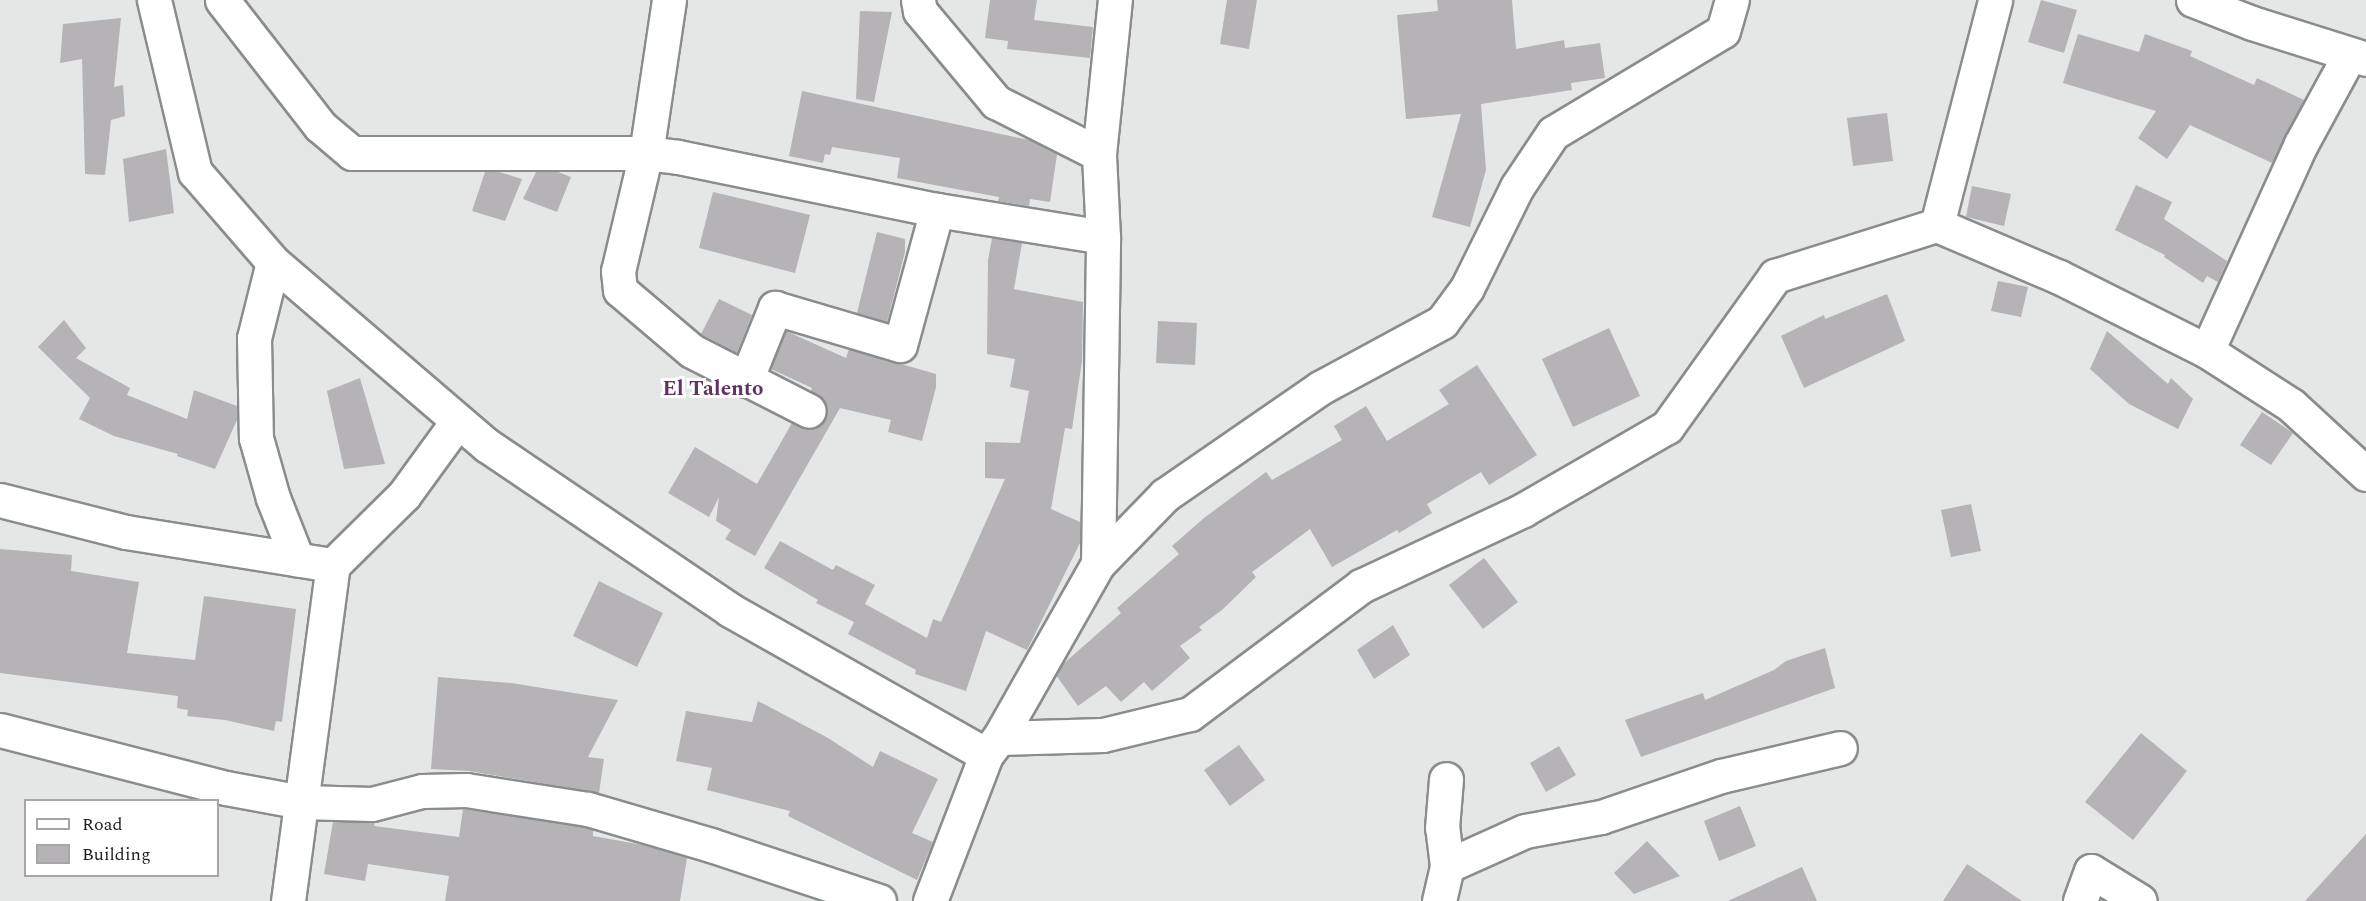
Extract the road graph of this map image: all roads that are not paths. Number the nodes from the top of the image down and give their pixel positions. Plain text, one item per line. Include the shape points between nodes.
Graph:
1 (154, 0) edge
2 (222, 0) edge
3 (669, 0) edge
4 (918, 0) edge
5 (1116, 0) edge
6 (1732, 0) edge
7 (1995, 0) edge
8 (2193, 0) edge
9 (2358, 56) edge
10 (646, 153) junction
11 (1099, 154) junction
12 (937, 210) junction
13 (1937, 225) junction
14 (1103, 237) junction
15 (273, 262) junction
16 (2207, 351) junction
17 (746, 380) junction
18 (809, 411) dead end
19 (457, 422) junction
20 (2366, 474) edge
21 (0, 500) edge
22 (297, 559) junction
23 (1098, 564) junction
24 (333, 565) junction
25 (0, 730) edge
26 (992, 746) junction
27 (1840, 748) dead end
28 (1446, 779) dead end
29 (302, 802) junction
30 (1447, 866) junction
31 (288, 901) edge
32 (879, 901) edge
33 (930, 901) edge
34 (1439, 901) edge
35 (2080, 901) edge
36 (2140, 901) edge

1 - 15 street via 195,172
2 - 10 street via 320,126 352,153
3 - 10 street
4 - 11 street via 920,11 996,102
5 - 11 street
6 - 23 street via 1723,31 1553,133 1517,187 1467,288 1442,322 1320,388 1175,488
7 - 13 street
8 - 9 street
9 - 16 street via 2301,144
10 - 12 street
10 - 17 street via 618,271 621,290 692,351
11 - 14 street
12 - 14 street
12 - 17 street via 900,345 775,308
13 - 16 street via 2059,277
13 - 26 street via 1775,276 1667,427 1523,510 1361,586 1190,714 1103,735
14 - 23 street
15 - 19 street
15 - 22 street via 254,339 255,438
16 - 20 street via 2291,405
17 - 18 street
19 - 24 street via 404,495
19 - 26 street via 730,610
21 - 22 street via 126,532
22 - 24 street
23 - 26 street
24 - 29 street
25 - 29 street via 226,788
26 - 33 street
27 - 30 street via 1721,776 1601,817 1525,831
28 - 30 street via 1442,828
29 - 31 street
29 - 32 street via 372,804 422,791 466,790 588,809
30 - 34 street
35 - 36 street via 2091,871

